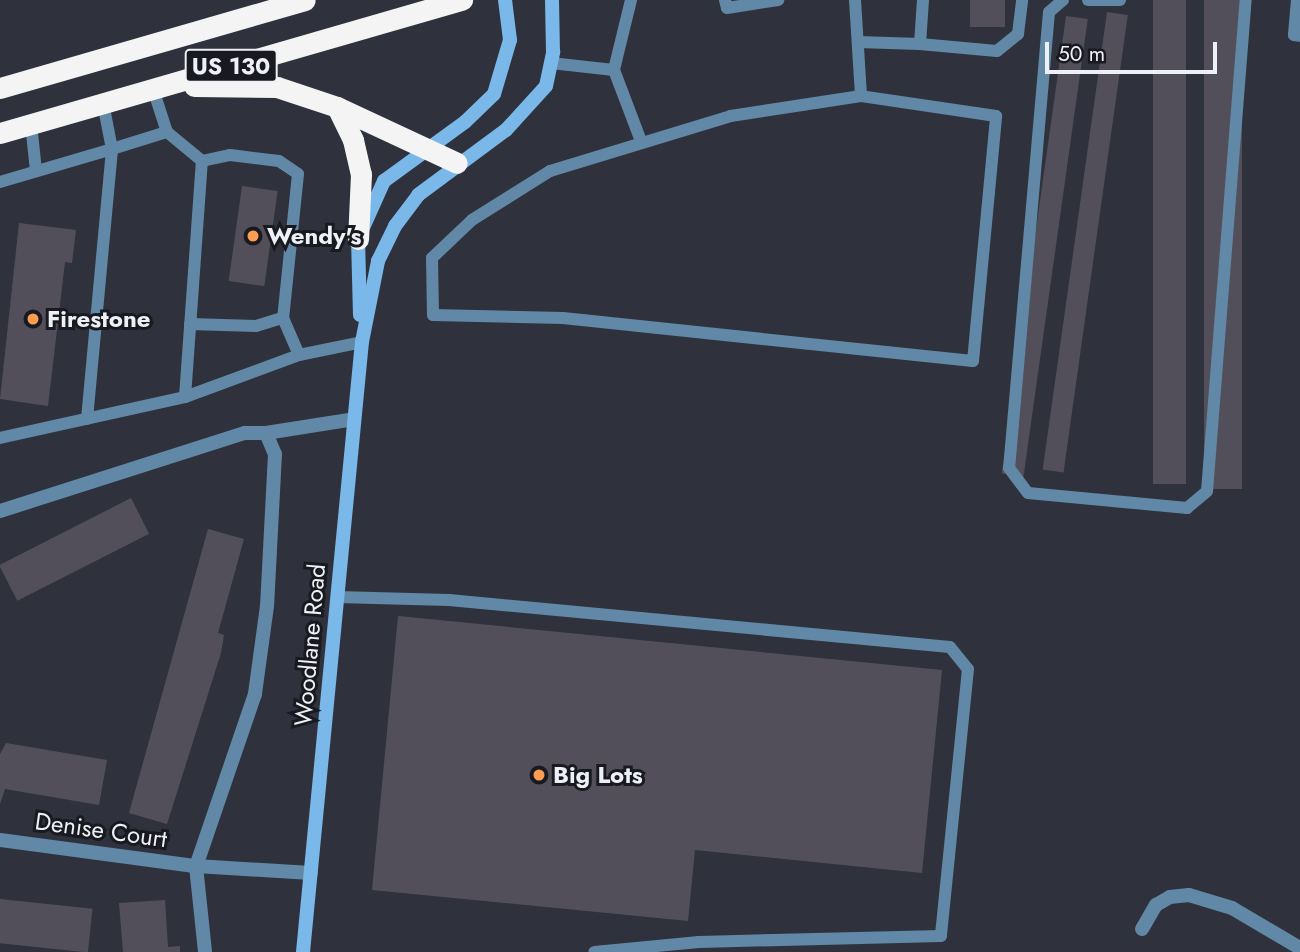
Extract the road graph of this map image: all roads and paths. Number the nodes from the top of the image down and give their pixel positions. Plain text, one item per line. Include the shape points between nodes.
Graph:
1 (305, 0) edge
2 (462, 0) edge
3 (505, 0) edge
4 (552, 0) edge
5 (631, 0) edge
6 (725, 0) edge
7 (778, 0) edge
8 (855, 0) edge
9 (923, 0) edge
10 (1022, 0) edge
11 (1063, 0) edge
12 (1088, 0) edge
13 (1120, 0) edge
14 (1246, 0) edge
15 (1297, 0) edge
16 (1300, 36) edge
17 (858, 43) junction
18 (920, 44) junction
19 (551, 63) junction
20 (614, 70) junction
21 (0, 88) edge
22 (153, 89) junction
23 (861, 96) junction
24 (103, 103) junction
25 (337, 107) junction
26 (31, 124) junction
27 (167, 132) junction
28 (0, 133) edge
29 (641, 141) junction
30 (112, 149) junction
31 (428, 149) junction
32 (202, 161) junction
33 (457, 163) junction
34 (36, 171) junction
35 (0, 182) edge
36 (358, 239) junction
37 (283, 318) junction
38 (190, 324) junction
39 (362, 342) junction
40 (299, 355) junction
41 (185, 397) junction
42 (87, 419) junction
43 (354, 419) junction
44 (266, 433) junction
45 (0, 438) edge
46 (0, 511) edge
47 (337, 597) junction
48 (0, 839) edge
49 (196, 866) junction
50 (311, 873) junction
51 (1142, 929) dead end
52 (1300, 948) edge
53 (205, 952) edge
54 (303, 952) edge
55 (594, 952) edge

1 - 21 highway, US 130
2 - 22 highway, US 130
3 - 31 street, Woodlane Road via 510,40 494,94
4 - 19 street, Woodlane Road
5 - 20 lane
6 - 7 lane via 727,8
8 - 17 lane
9 - 18 lane
10 - 18 lane via 1018,34 997,51
11 - 14 lane via 1049,12 1009,468 1028,493 1187,508 1207,491
12 - 13 lane
15 - 16 lane via 1294,35
17 - 18 lane
17 - 23 lane
19 - 20 lane
19 - 33 street, Woodlane Road via 546,86 528,111
20 - 29 lane
22 - 24 highway, US 130
22 - 25 highway via 237,84 277,87
22 - 27 lane
23 - 29 lane via 731,116
23 - 29 lane via 996,116 973,361 563,318 433,314 432,258 472,220 550,171
24 - 26 highway, US 130
24 - 30 lane
25 - 31 highway
25 - 36 highway via 353,140 361,174
26 - 28 highway, US 130
26 - 34 lane
27 - 30 lane
27 - 32 lane
30 - 34 lane
30 - 42 lane
31 - 33 highway
31 - 36 street, Woodlane Road via 384,181
32 - 37 lane via 230,155 279,161 298,174
32 - 38 lane
33 - 39 street, Woodlane Road via 418,195 395,226 378,261
34 - 35 lane
36 - 39 street, Woodlane Road
37 - 38 lane via 256,326
37 - 40 lane
38 - 41 lane
39 - 40 lane
39 - 43 street, Woodlane Road
40 - 41 lane
41 - 42 lane
42 - 45 lane
43 - 44 street
43 - 47 street, Woodlane Road
44 - 46 street via 210,441
44 - 49 street via 275,454 276,485 255,694
47 - 50 street, Woodlane Road
47 - 55 lane via 449,600 950,647 968,669 941,936 699,942
48 - 49 street, Denise Court
49 - 50 street, Denise Court
49 - 53 street
50 - 54 street, Woodlane Road
51 - 52 street via 1156,905 1170,897 1189,895 1232,908

